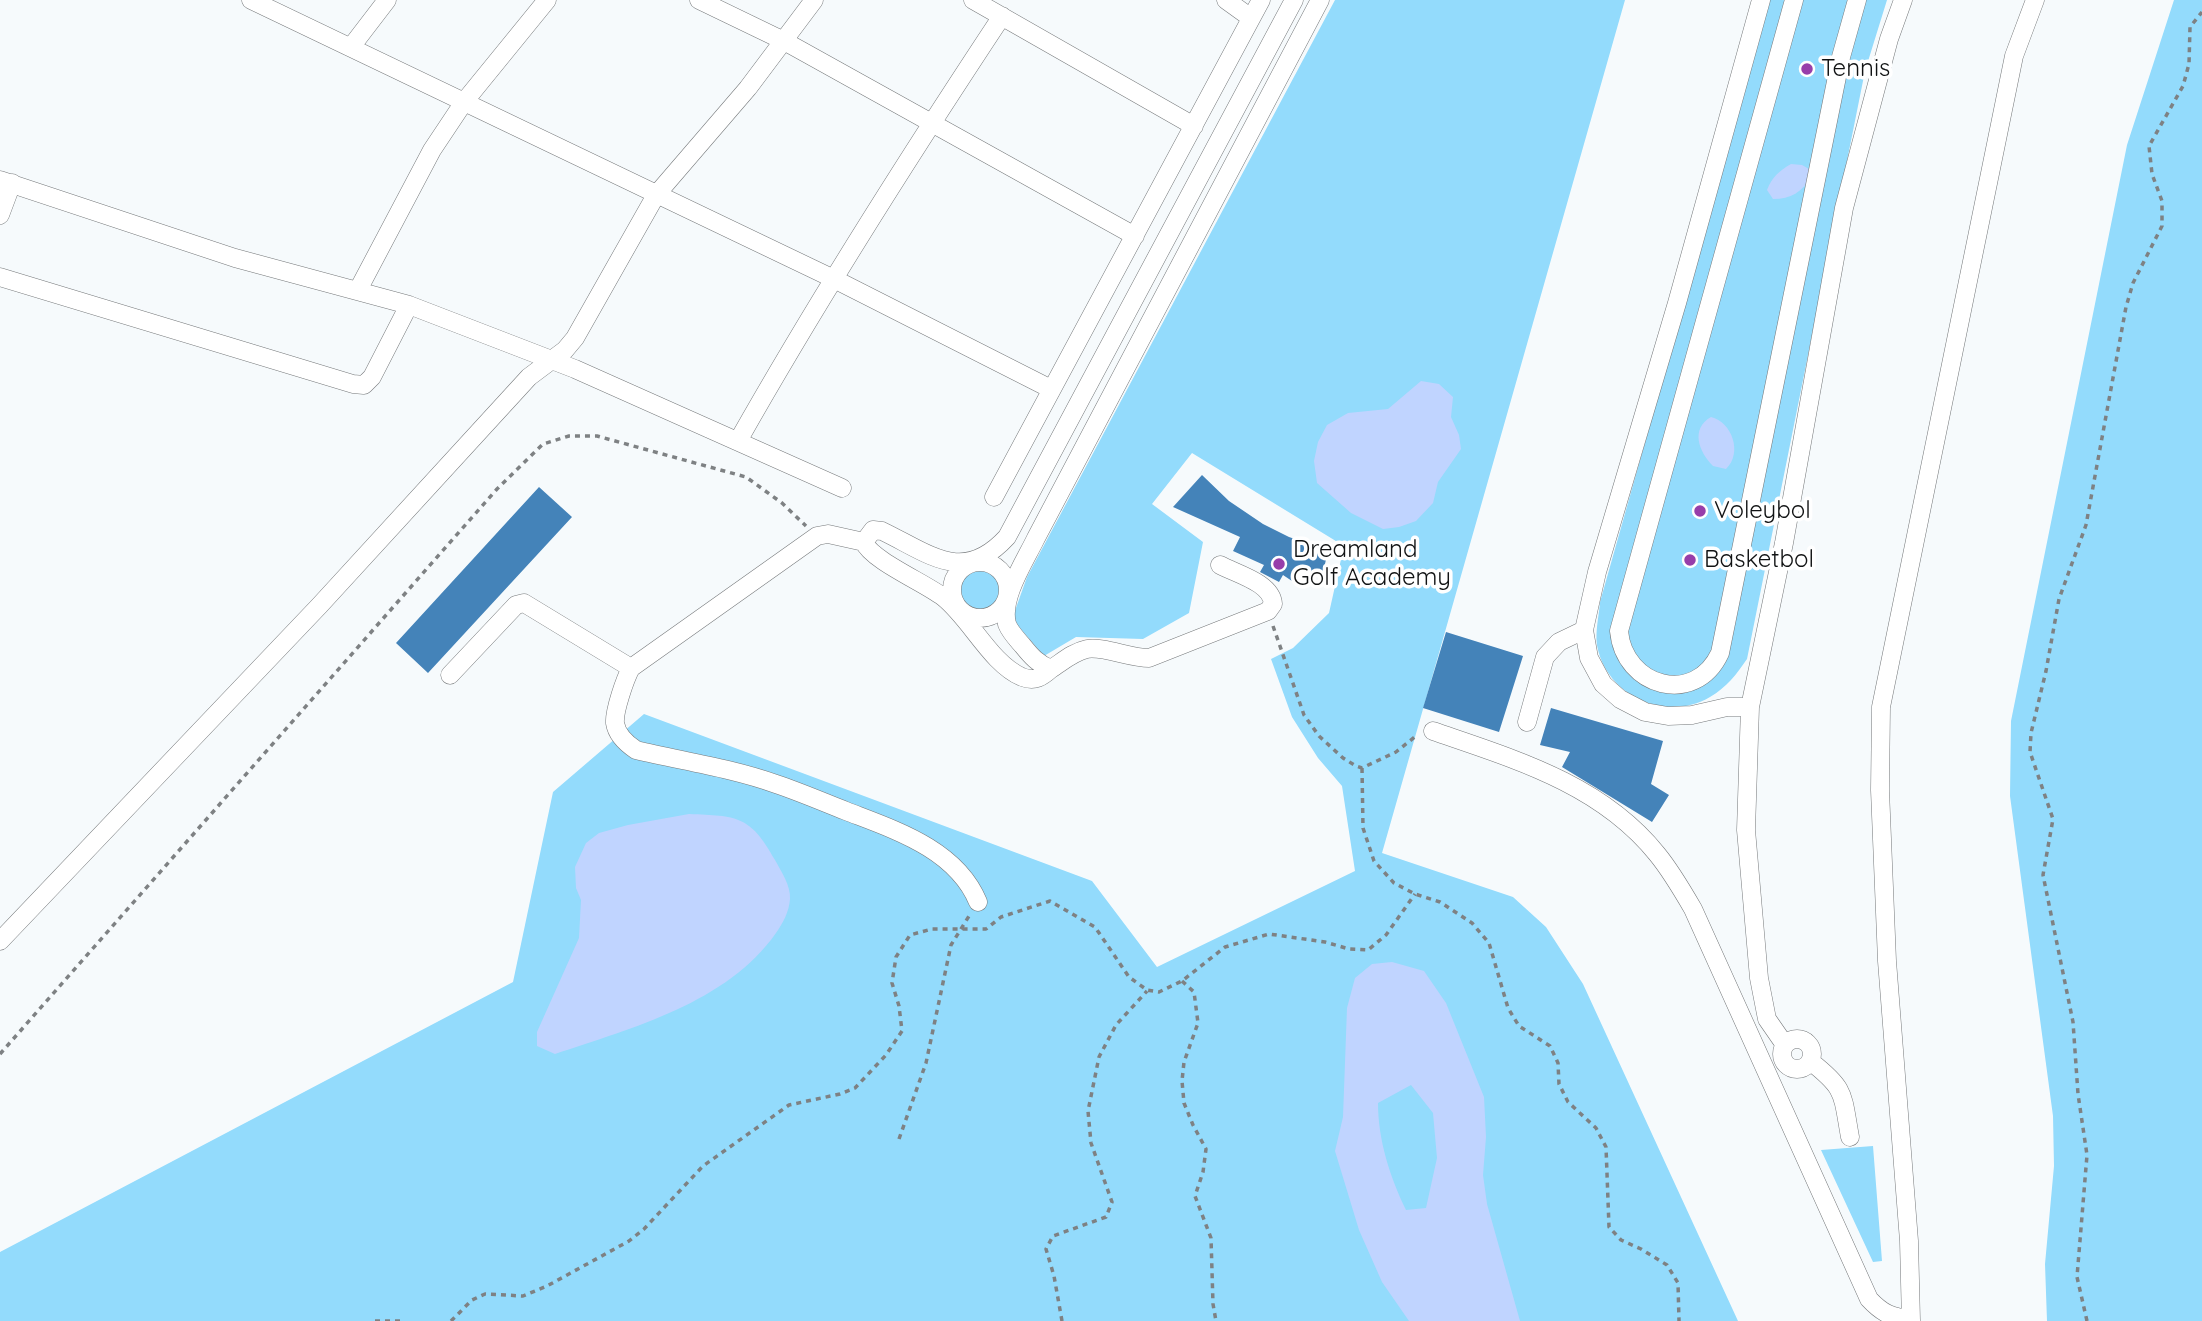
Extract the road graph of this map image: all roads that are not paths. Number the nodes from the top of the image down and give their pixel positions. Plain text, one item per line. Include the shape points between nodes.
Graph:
1 (251, 0) edge
2 (387, 0) edge
3 (547, 0) edge
4 (699, 0) edge
5 (814, 0) edge
6 (973, 0) edge
7 (1226, 0) edge
8 (1261, 0) edge
9 (1294, 0) edge
10 (1320, 0) edge
11 (1761, 0) edge
12 (1794, 0) edge
13 (1857, 0) edge
14 (1903, 0) edge
15 (2035, 0) edge
16 (1002, 16) junction
17 (1251, 18) junction
18 (784, 41) junction
19 (351, 47) junction
20 (464, 102) junction
21 (932, 122) junction
22 (1194, 126) junction
23 (6, 182) edge
24 (656, 195) junction
25 (0, 215) edge
26 (1135, 236) junction
27 (0, 277) edge
28 (834, 279) junction
29 (358, 290) junction
30 (410, 305) junction
31 (550, 359) junction
32 (1051, 389) junction
33 (738, 441) junction
34 (842, 488) dead end
35 (994, 497) dead end
36 (864, 542) junction
37 (972, 563) junction
38 (1220, 565) dead end
39 (1006, 602) junction
40 (958, 609) junction
41 (1584, 630) junction
42 (631, 668) junction
43 (1051, 669) junction
44 (450, 676) dead end
45 (1751, 707) junction
46 (1527, 722) dead end
47 (1427, 731) road end
48 (978, 902) road end
49 (0, 940) edge
50 (1850, 1137) dead end
51 (1911, 1320) edge

1 - 19 street
2 - 19 street
3 - 20 street
4 - 18 street
5 - 18 street
6 - 16 street
7 - 17 street
8 - 17 street
9 - 37 street via 1014,526 997,548
10 - 39 street
11 - 41 street
12 - 13 street via 1619,631 1625,656 1660,685 1691,682 1715,665 1720,653 1841,57
14 - 45 street via 1844,208
15 - 51 street via 2014,56 1881,707 1886,961
16 - 21 street
16 - 22 street
17 - 22 street
18 - 21 street
18 - 24 street
19 - 20 street
20 - 24 street
20 - 29 street via 413,182
21 - 26 street
21 - 28 street
22 - 26 street
23 - 25 street
23 - 29 street via 235,258
24 - 28 street
24 - 31 street via 575,338
26 - 32 street
27 - 30 street via 353,384 364,384 372,377
28 - 32 street
28 - 33 street
29 - 30 street
30 - 31 street
31 - 33 street
31 - 49 street via 528,377 311,615
32 - 35 street
33 - 34 street
36 - 37 street via 873,530 882,531 943,560
36 - 40 street via 879,557
36 - 42 street via 817,536
37 - 39 street via 990,564 1004,575
37 - 40 street via 952,582
38 - 43 street via 1265,588 1273,596 1268,611 1149,658 1088,649
39 - 40 street via 984,619
39 - 43 street via 1010,630 1032,658
40 - 43 street via 1013,673 1032,680
41 - 45 street via 1589,658 1603,684 1645,712 1692,715
41 - 46 street via 1559,642 1545,657
42 - 44 street via 524,603 516,605
42 - 48 street via 615,723 624,742 636,750 775,783 901,833 949,863 972,888
45 - 50 street via 1746,830 1767,1019 1785,1045 1783,1059 1789,1066 1798,1069 1810,1061 1839,1087
47 - 51 street via 1561,779 1603,803 1657,853 1693,909 1869,1299 1880,1311

